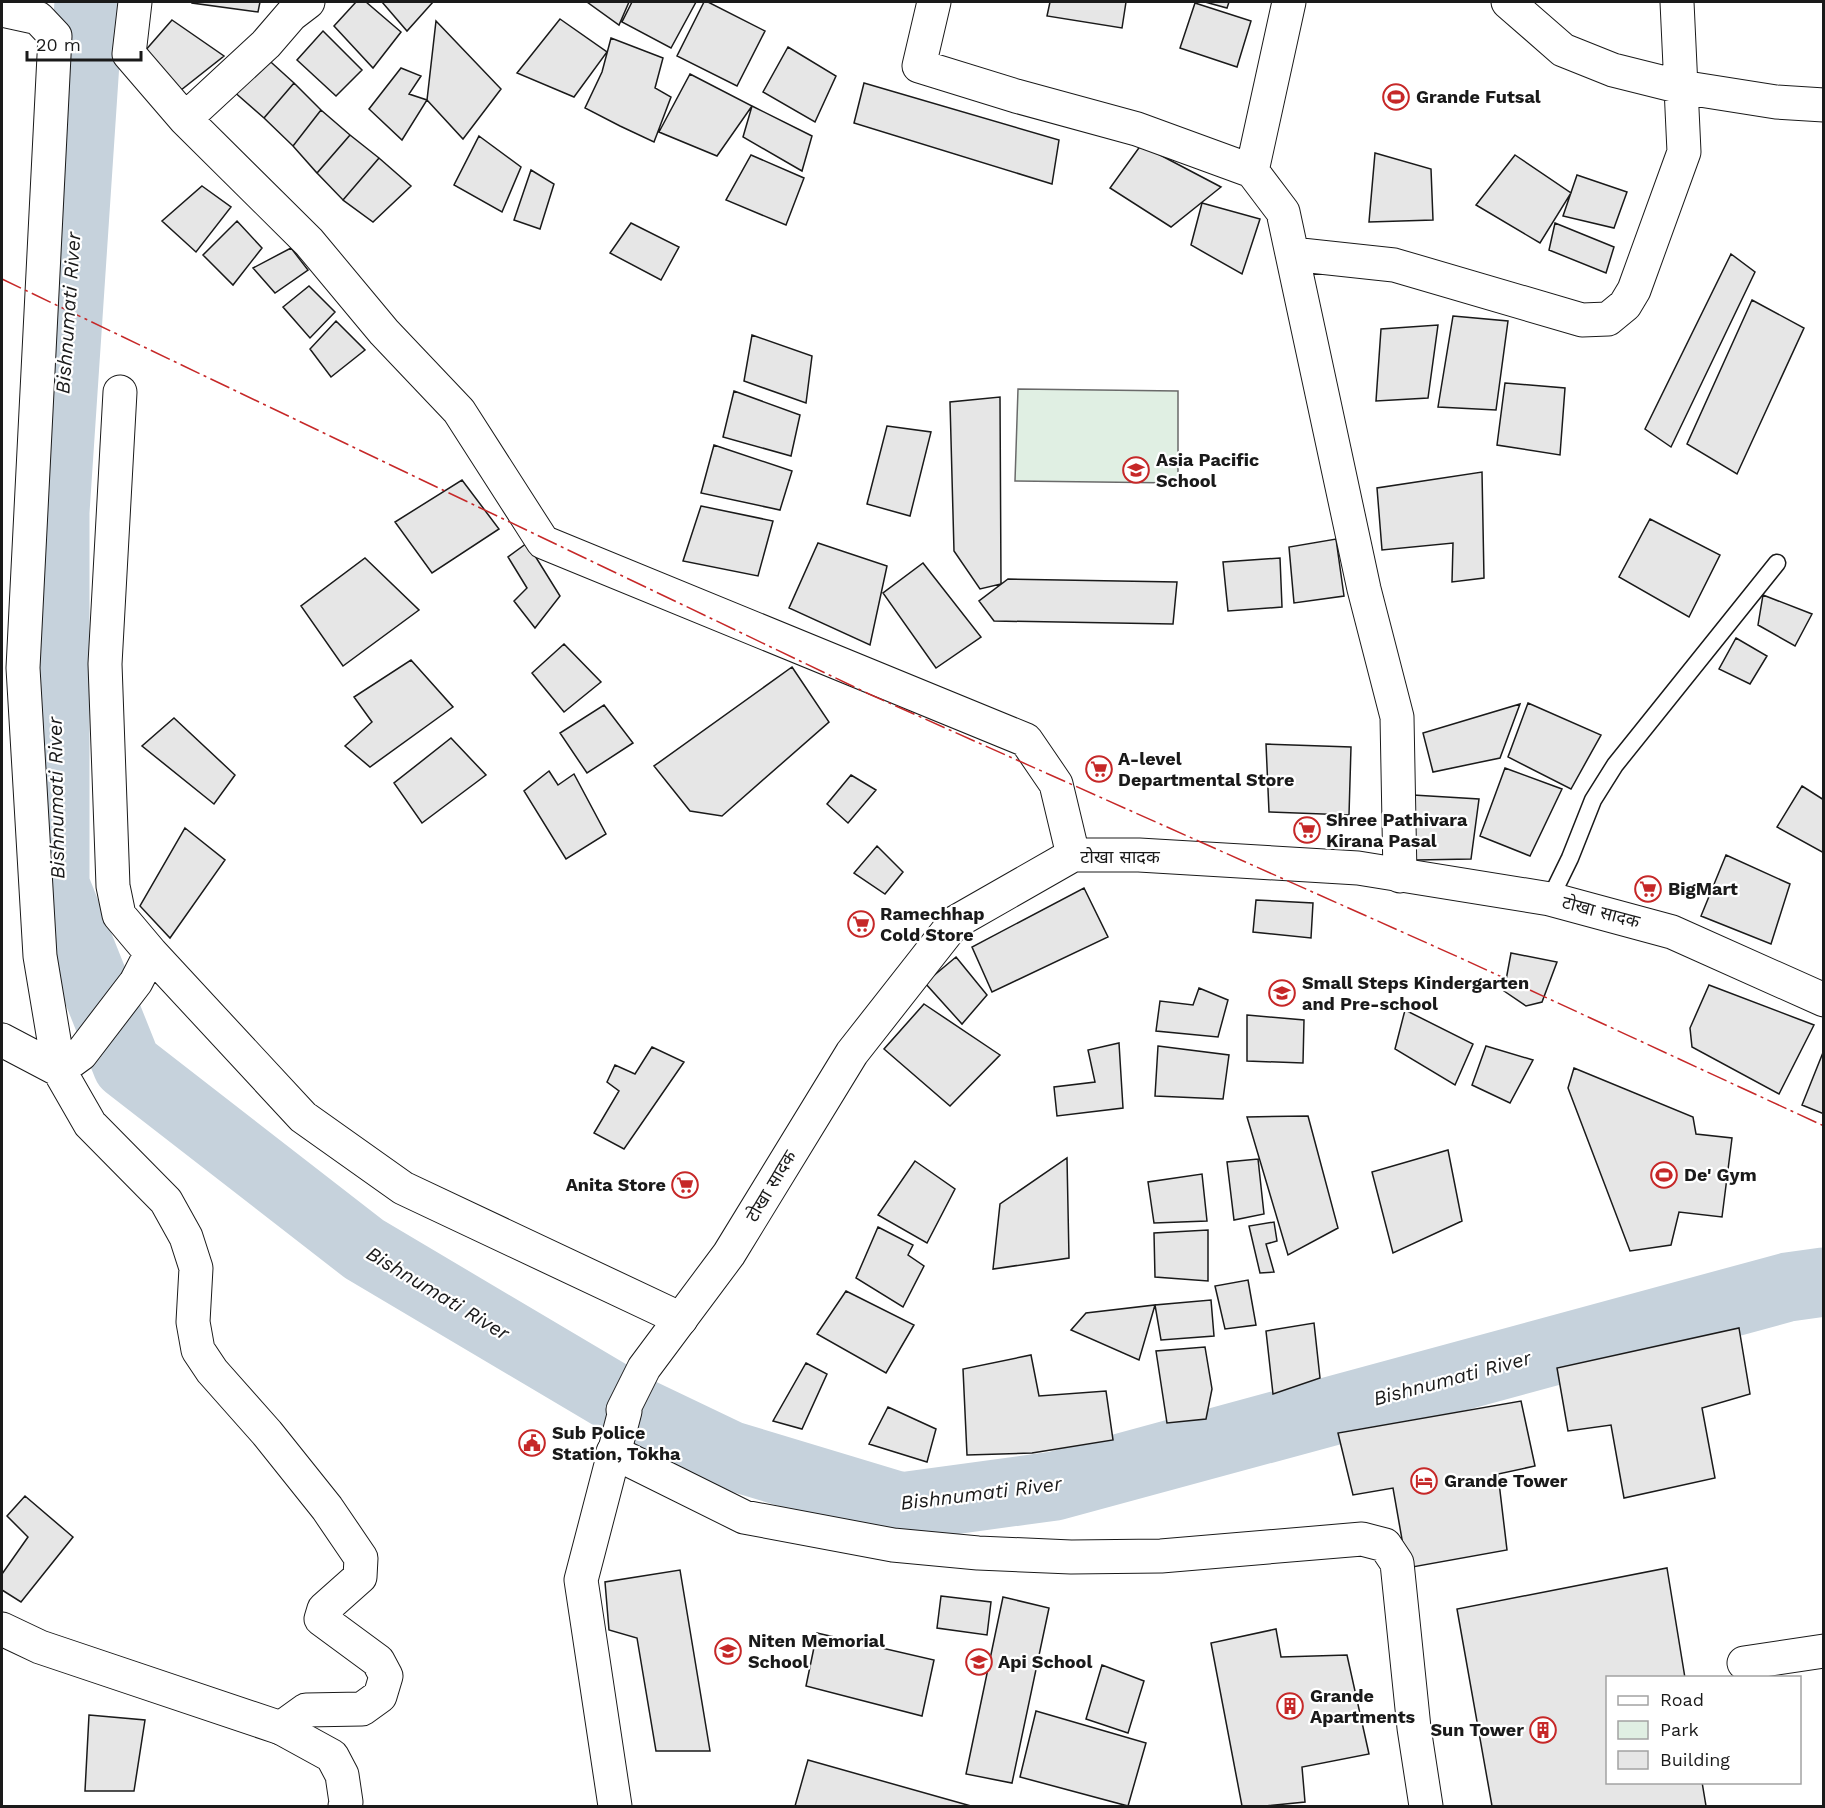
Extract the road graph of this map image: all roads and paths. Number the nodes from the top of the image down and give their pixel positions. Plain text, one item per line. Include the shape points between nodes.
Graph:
1 (60, 2) edge
2 (135, 2) edge
3 (308, 2) edge
4 (934, 2) edge
5 (1289, 2) edge
6 (1508, 2) edge
7 (1677, 2) edge
8 (2, 10) edge
9 (55, 36) junction
10 (1681, 87) junction
11 (1824, 105) edge
12 (185, 119) junction
13 (1252, 171) junction
14 (1292, 254) junction
15 (120, 393) dead end
16 (1777, 563) dead end
17 (1073, 855) junction
18 (1400, 876) junction
19 (1550, 899) junction
20 (151, 953) junction
21 (1824, 1000) edge
22 (2, 1040) edge
23 (70, 1062) junction
24 (681, 1319) junction
25 (613, 1452) junction
26 (2, 1629) edge
27 (1824, 1651) edge
28 (1744, 1663) dead end
29 (280, 1728) junction
30 (345, 1806) edge
31 (615, 1806) edge
32 (1426, 1806) edge

1 - 9 street
2 - 12 street via 129,54
3 - 12 street
4 - 13 street via 919,66 1137,129
5 - 13 street
6 - 10 street via 1563,50 1613,70
7 - 10 street
8 - 9 street via 38,18
9 - 23 street via 23,668 40,956
10 - 11 street via 1776,102
10 - 14 street via 1684,152 1634,290 1625,305 1608,319 1581,320 1395,265
12 - 17 street via 309,242 384,332 459,411 543,542 1026,740 1056,784
13 - 14 street via 1283,212
14 - 18 street via 1362,578 1397,717
15 - 20 street via 105,664 113,886 118,915
16 - 19 lane via 1615,765 1593,800
17 - 18 street, टोखा सादक via 1139,855 1358,868
17 - 24 street, टोखा सादक via 954,923 852,1053 729,1254
18 - 19 street, टोखा सादक
19 - 21 street, टोखा सादक via 1672,932
20 - 23 street via 136,982
20 - 24 street via 303,1117 394,1181
22 - 23 street
23 - 29 street via 90,1124 166,1201 186,1237 196,1268 193,1322 198,1350 327,1508 361,1558 360,1578 324,1609 321,1619 378,1661 386,1676 380,1696 362,1709 306,1710
24 - 25 street, टोखा सादक via 644,1368 623,1410
25 - 31 street, टोखा सादक via 581,1580
25 - 32 street via 744,1517 893,1545 1071,1557 1161,1556 1362,1539 1385,1545 1397,1563
26 - 29 street via 40,1647
27 - 28 street
29 - 30 street via 332,1756 342,1775

